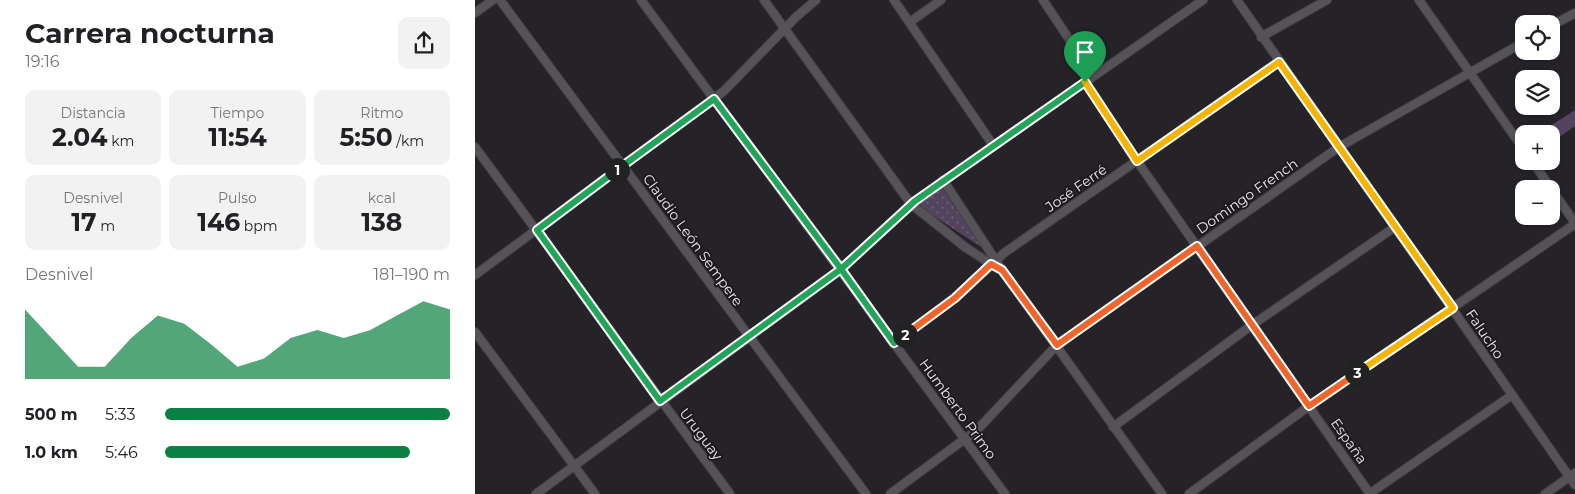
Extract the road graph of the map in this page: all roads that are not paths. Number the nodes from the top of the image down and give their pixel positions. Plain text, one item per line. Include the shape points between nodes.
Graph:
1 (493, 0) edge
2 (500, 0) edge
3 (641, 0) edge
4 (764, 0) edge
5 (816, 0) edge
6 (894, 0) edge
7 (941, 0) edge
8 (1043, 0) edge
9 (1203, 0) edge
10 (1237, 0) edge
11 (1327, 0) edge
12 (1419, 0) edge
13 (475, 13) edge
14 (1575, 13) edge
15 (1560, 21) edge
16 (909, 22) junction
17 (785, 29) junction
18 (1261, 37) junction
19 (1515, 47) edge
20 (1279, 62) junction
21 (1470, 73) junction
22 (1093, 75) junction
23 (1085, 82) junction
24 (714, 99) junction
25 (1515, 137) edge
26 (993, 145) junction
27 (475, 147) edge
28 (1339, 147) junction
29 (1137, 161) junction
30 (623, 165) junction
31 (1538, 170) edge
32 (943, 180) junction
33 (911, 204) junction
34 (1575, 223) edge
35 (1395, 227) junction
36 (537, 230) junction
37 (1197, 246) junction
38 (994, 262) junction
39 (841, 269) junction
40 (475, 275) edge
41 (1453, 308) junction
42 (1253, 325) junction
43 (475, 332) edge
44 (749, 336) junction
45 (894, 343) junction
46 (1057, 345) junction
47 (1512, 395) junction
48 (660, 401) junction
49 (1309, 406) junction
50 (1113, 427) junction
51 (965, 440) junction
52 (575, 466) junction
53 (1572, 475) edge
54 (1575, 485) edge
55 (536, 494) edge
56 (595, 494) edge
57 (730, 494) edge
58 (866, 494) edge
59 (890, 494) edge
60 (1005, 494) edge
61 (1162, 494) edge
62 (1189, 494) edge
63 (1369, 494) edge
64 (1545, 494) edge

1 - 13 street
2 - 30 street, Claudio León Sempere
3 - 24 street, Humberto Primo
4 - 17 street
5 - 17 street
6 - 16 street
7 - 16 street
8 - 22 street
9 - 22 street
10 - 18 street, Falucho
11 - 18 street
12 - 21 street
14 - 15 street
16 - 26 street
17 - 24 street
17 - 33 street
18 - 20 street, Falucho
19 - 21 street, Domingo French
20 - 28 street, Falucho
20 - 29 street, José Ferré
21 - 25 street
21 - 28 street, Domingo French
22 - 23 street
23 - 26 street
23 - 29 street, España
24 - 30 street
24 - 39 street, Humberto Primo
26 - 32 street
27 - 36 street, Uruguay
28 - 35 street, Falucho
28 - 37 street, Domingo French
29 - 37 street, España
29 - 38 street, José Ferré
30 - 36 street
30 - 44 street, Claudio León Sempere
31 - 34 street
32 - 33 street
32 - 38 street
33 - 38 street
33 - 39 street
34 - 41 street
35 - 41 street, Falucho
35 - 42 street
36 - 40 street
36 - 48 street, Uruguay
37 - 42 street, España
37 - 46 street, Domingo French
38 - 45 street, José Ferré via 955,298
38 - 46 street
39 - 44 street
39 - 45 street, Humberto Primo
41 - 47 street, Falucho
41 - 49 street
42 - 49 street, España
42 - 50 street
43 - 52 street
44 - 48 street
44 - 58 street, Claudio León Sempere
45 - 51 street, Humberto Primo
46 - 50 street
46 - 51 street, Domingo French
47 - 53 street, Falucho
47 - 63 street
48 - 52 street
48 - 57 street, Uruguay
49 - 62 street
49 - 63 street, España
50 - 61 street
51 - 59 street, Domingo French
51 - 60 street, Humberto Primo
52 - 55 street
52 - 56 street
53 - 54 street, Falucho
53 - 64 street

